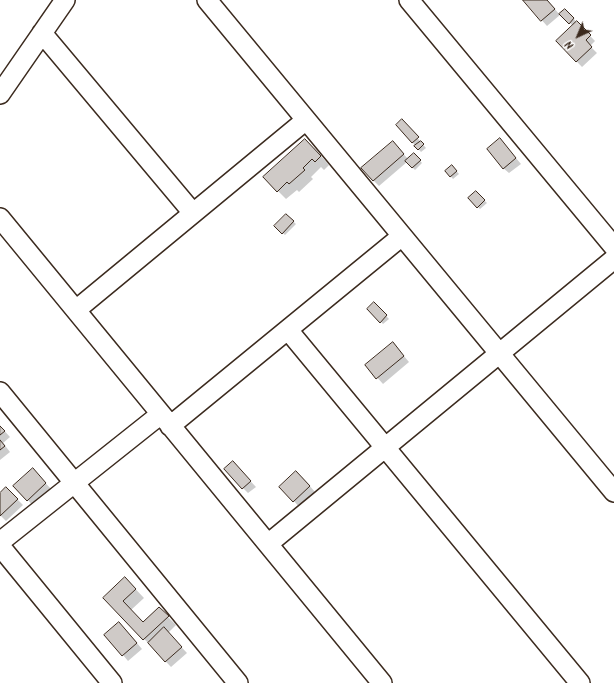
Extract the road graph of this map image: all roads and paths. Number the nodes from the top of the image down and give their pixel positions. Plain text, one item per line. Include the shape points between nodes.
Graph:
1 (65, 0) edge
2 (207, 0) edge
3 (409, 0) edge
4 (42, 33) junction
5 (0, 94) edge
6 (306, 120) junction
7 (193, 213) junction
8 (0, 218) edge
9 (402, 236) junction
10 (614, 247) edge
11 (614, 259) edge
12 (76, 310) junction
13 (288, 330) junction
14 (499, 354) junction
15 (0, 392) edge
16 (165, 420) junction
17 (385, 448) junction
18 (74, 483) junction
19 (614, 492) edge
20 (0, 542) edge
21 (268, 544) junction
22 (0, 546) edge
23 (112, 683) edge
24 (238, 683) edge
25 (382, 683) edge
26 (580, 683) edge

1 - 4 street
2 - 6 street
3 - 10 street
4 - 5 street
4 - 7 street
6 - 7 street
6 - 9 street
7 - 12 street
8 - 12 street
9 - 13 street
9 - 14 street
11 - 14 street
12 - 16 street
13 - 16 street
13 - 17 street
14 - 17 street
14 - 19 street
15 - 18 street
16 - 18 street
16 - 21 street
17 - 21 street
17 - 26 street
18 - 20 street
18 - 24 street
21 - 25 street
22 - 23 street

